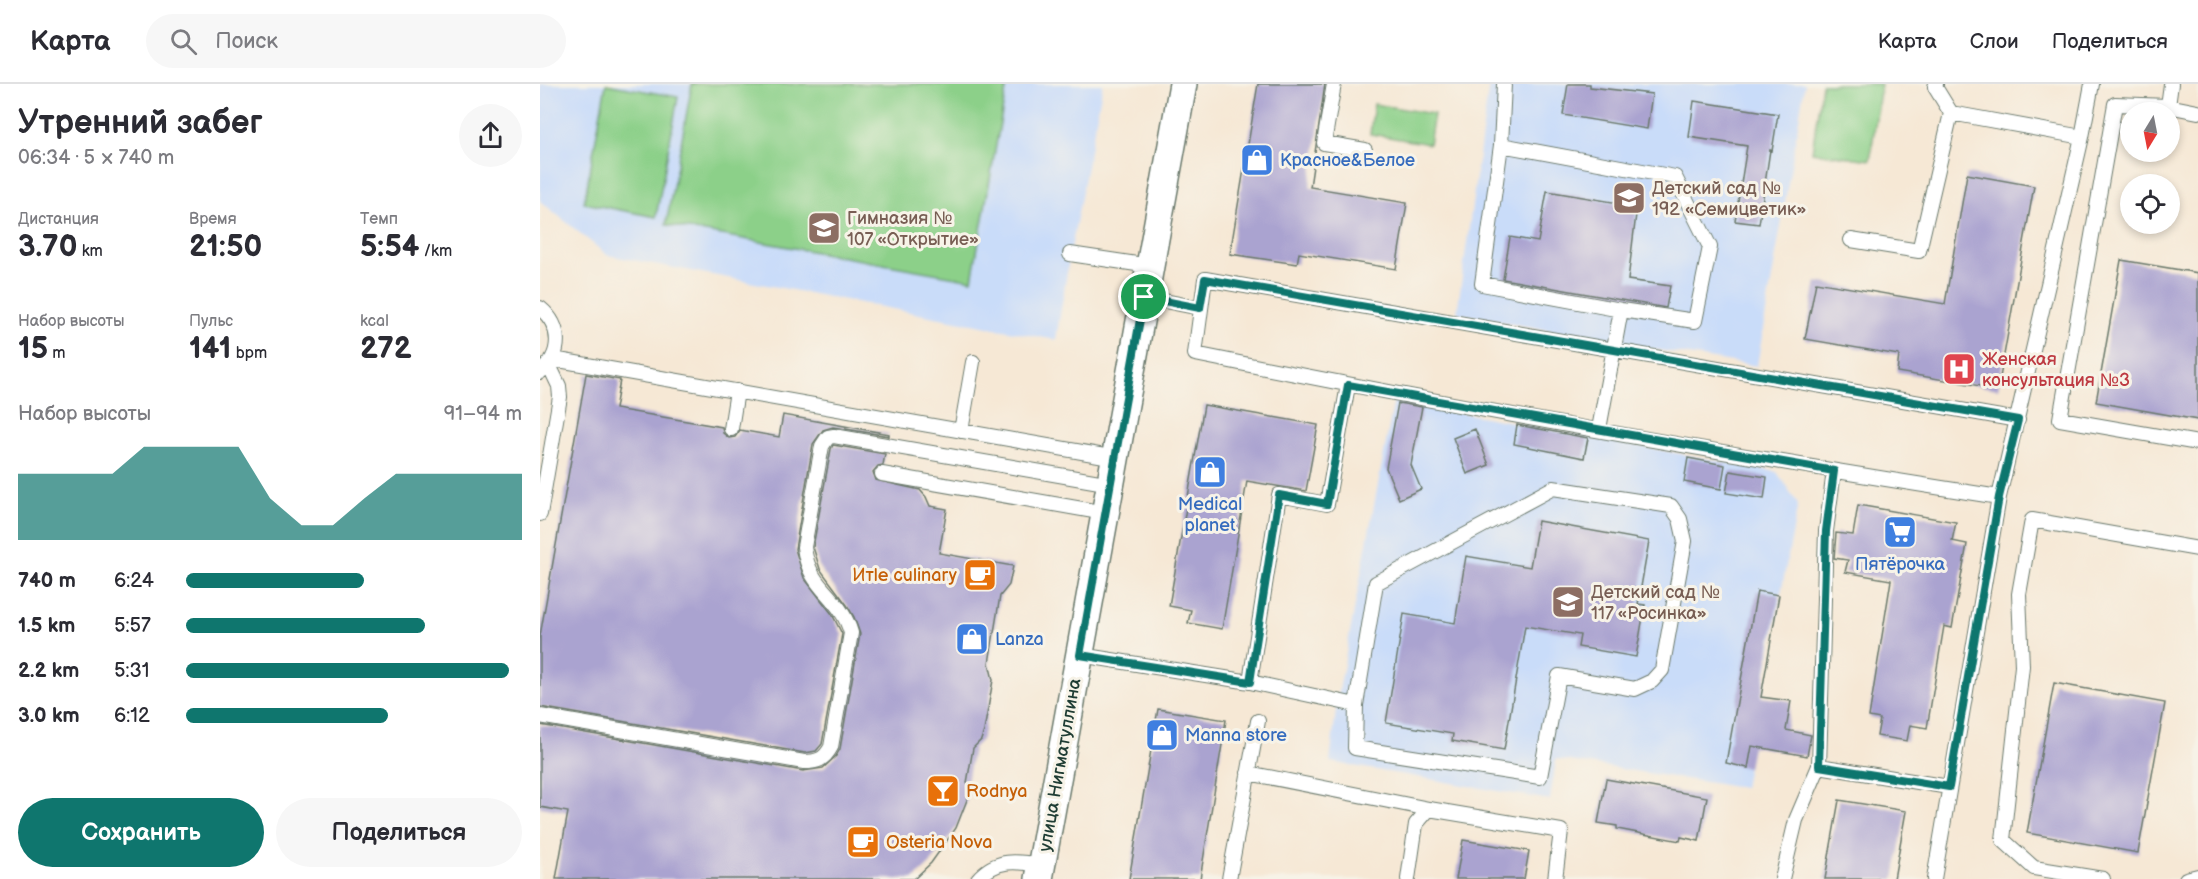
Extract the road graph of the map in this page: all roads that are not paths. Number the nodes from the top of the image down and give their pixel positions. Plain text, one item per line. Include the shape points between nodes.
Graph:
1 (1183, 84) edge
2 (1334, 84) edge
3 (1504, 84) edge
4 (1936, 84) edge
5 (2092, 84) edge
6 (2171, 84) edge
7 (2169, 102) edge
8 (2120, 104) edge
9 (2180, 108) edge
10 (2198, 112) edge
11 (1951, 113) junction
12 (2082, 137) junction
13 (1501, 145) junction
14 (1365, 150) dead end
15 (1851, 240) dead end
16 (1070, 254) dead end
17 (1150, 266) junction
18 (1144, 297) junction
19 (540, 308) edge
20 (1200, 308) junction
21 (1621, 310) junction
22 (1614, 350) junction
23 (973, 362) dead end
24 (547, 366) edge
25 (1348, 385) junction
26 (737, 391) junction
27 (2018, 420) junction
28 (730, 429) dead end
29 (1599, 429) junction
30 (961, 431) junction
31 (2198, 443) edge
32 (1116, 458) junction
33 (1834, 471) junction
34 (882, 474) dead end
35 (1111, 484) junction
36 (1999, 497) junction
37 (1105, 513) junction
38 (540, 514) edge
39 (2198, 549) edge
40 (1080, 655) junction
41 (1250, 682) junction
42 (1356, 705) junction
43 (540, 716) edge
44 (1258, 721) dead end
45 (1819, 766) junction
46 (1248, 772) junction
47 (1949, 787) junction
48 (1429, 809) junction
49 (1041, 872) edge
50 (2198, 876) edge
51 (978, 879) edge
52 (1229, 879) edge
53 (1408, 879) edge
54 (1555, 879) edge
55 (1782, 879) edge
56 (1934, 879) edge
57 (2103, 879) edge
58 (2186, 879) edge

1 - 17 street, улица Нигматуллина
2 - 14 lane via 1324,143
3 - 13 lane
4 - 11 lane
5 - 12 lane
6 - 7 lane
8 - 31 lane via 2115,104 2060,419
9 - 10 lane
11 - 12 lane
11 - 15 lane via 1919,251
12 - 27 lane
13 - 21 lane via 1482,284
13 - 21 lane via 1675,177 1710,247 1695,321
16 - 17 lane
17 - 18 street, улица Нигматуллина
18 - 20 lane
18 - 32 street, улица Нигматуллина
19 - 24 lane via 557,331 558,341
20 - 22 lane via 1205,279
20 - 25 lane via 1194,354
21 - 22 lane
22 - 27 lane
22 - 29 lane
23 - 30 lane
24 - 26 lane
24 - 38 lane via 559,386 560,397
25 - 29 lane
25 - 41 lane via 1327,504 1279,495
26 - 28 lane
26 - 30 lane
27 - 36 lane
29 - 33 lane
30 - 32 lane
32 - 35 street, улица Нигматуллина
33 - 36 lane
33 - 45 lane via 1826,531
34 - 37 lane
35 - 37 street, улица Нигматуллина
35 - 43 lane via 828,437 822,446 804,547 815,582 839,606 850,633 831,747 822,759 804,762
36 - 47 lane
37 - 40 street, улица Нигматуллина
39 - 57 lane via 2032,520 2019,594 2022,666 2003,840 2034,868
40 - 41 lane
40 - 49 street, улица Нигматуллина
41 - 42 lane
42 - 42 lane via 1355,748 1540,777 1559,676 1635,689 1652,681 1662,670 1685,541 1680,519 1671,506 1553,488 1376,583
44 - 46 lane
45 - 47 lane
45 - 55 lane via 1796,820
46 - 48 lane
46 - 52 lane
47 - 56 lane
48 - 53 lane via 1416,824
48 - 54 lane via 1561,831
49 - 51 lane via 1007,861
50 - 58 lane

